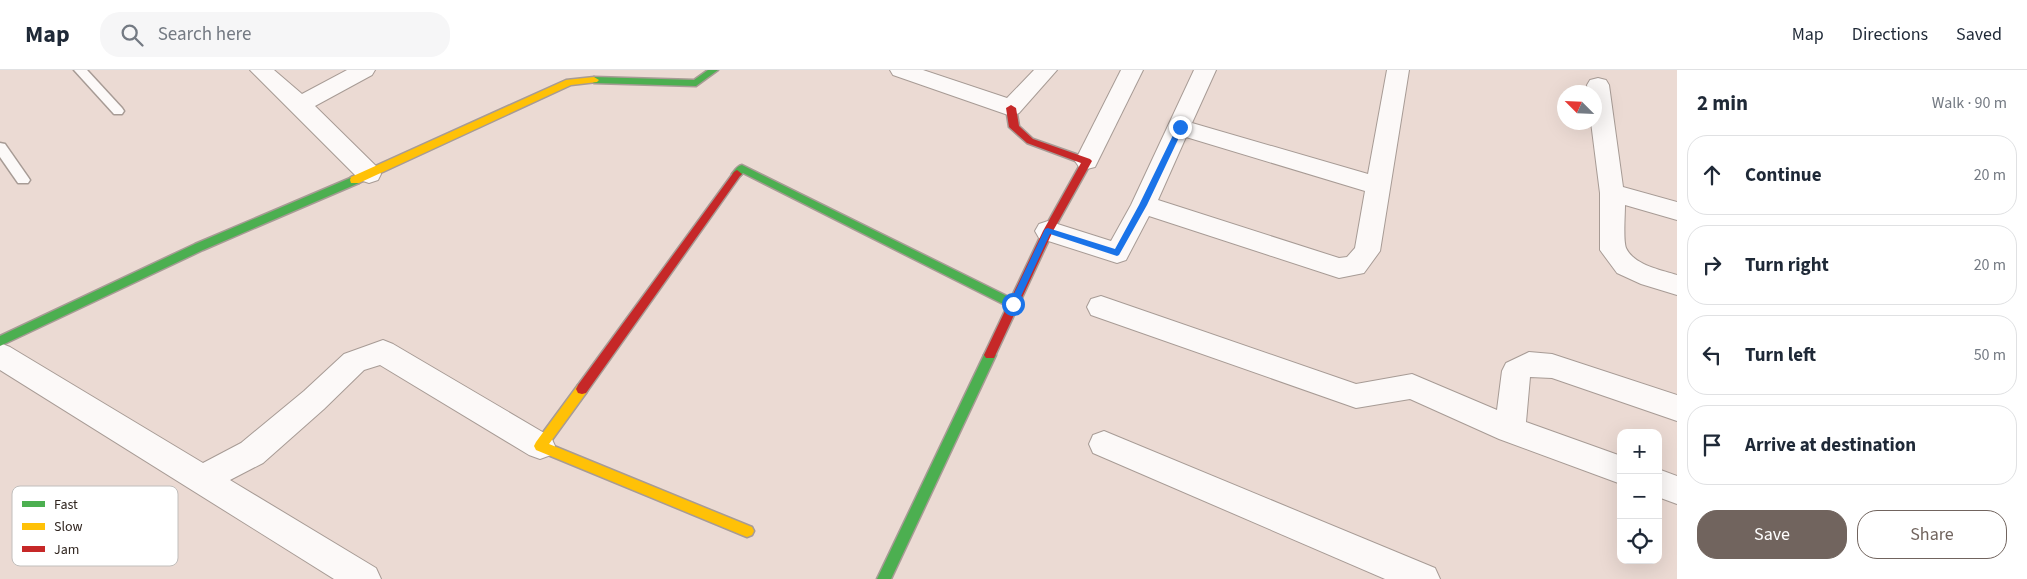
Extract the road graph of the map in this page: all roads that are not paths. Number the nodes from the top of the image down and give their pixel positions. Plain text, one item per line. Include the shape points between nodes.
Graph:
1 (80, 70) edge
2 (294, 70) edge
3 (364, 70) edge
4 (714, 70) edge
5 (901, 70) edge
6 (1046, 70) edge
7 (1132, 70) edge
8 (1205, 70) edge
9 (1394, 71) edge
10 (268, 75) edge
11 (300, 105) junction
12 (1011, 108) junction
13 (118, 111) dead end
14 (1602, 116) edge
15 (1180, 127) junction
16 (0, 147) edge
17 (1087, 161) junction
18 (370, 174) junction
19 (23, 180) dead end
20 (1378, 186) junction
21 (1612, 193) junction
22 (1143, 205) junction
23 (1677, 211) edge
24 (1048, 231) junction
25 (1677, 285) edge
26 (1013, 304) junction
27 (1101, 307) dead end
28 (0, 341) edge
29 (0, 355) edge
30 (1677, 408) edge
31 (1510, 430) junction
32 (1104, 444) dead end
33 (540, 446) junction
34 (1617, 469) edge
35 (202, 479) junction
36 (1662, 484) edge
37 (1677, 490) edge
38 (747, 531) dead end
39 (364, 579) edge
40 (884, 579) edge
41 (1423, 579) edge

1 - 13 lane
2 - 10 street
3 - 11 street
4 - 18 street via 696,83 569,82
5 - 12 street
6 - 12 street
7 - 17 street
8 - 15 street
9 - 20 street
10 - 11 street
11 - 18 street
12 - 17 street via 1014,128 1030,141
14 - 21 street
15 - 20 street
15 - 22 street
16 - 19 lane
17 - 24 street
18 - 28 street via 199,247
20 - 22 street via 1367,251 1356,266 1339,268
21 - 23 street
21 - 25 street via 1613,250 1626,266
22 - 24 street via 1117,253
24 - 26 street
26 - 33 street via 742,168
26 - 40 street
27 - 31 street via 1356,396 1412,386
29 - 35 street
30 - 31 street via 1552,366 1528,364 1516,371
31 - 34 street
32 - 41 street
33 - 35 street via 383,352 354,362 252,453
33 - 38 street
35 - 39 street
36 - 37 street

